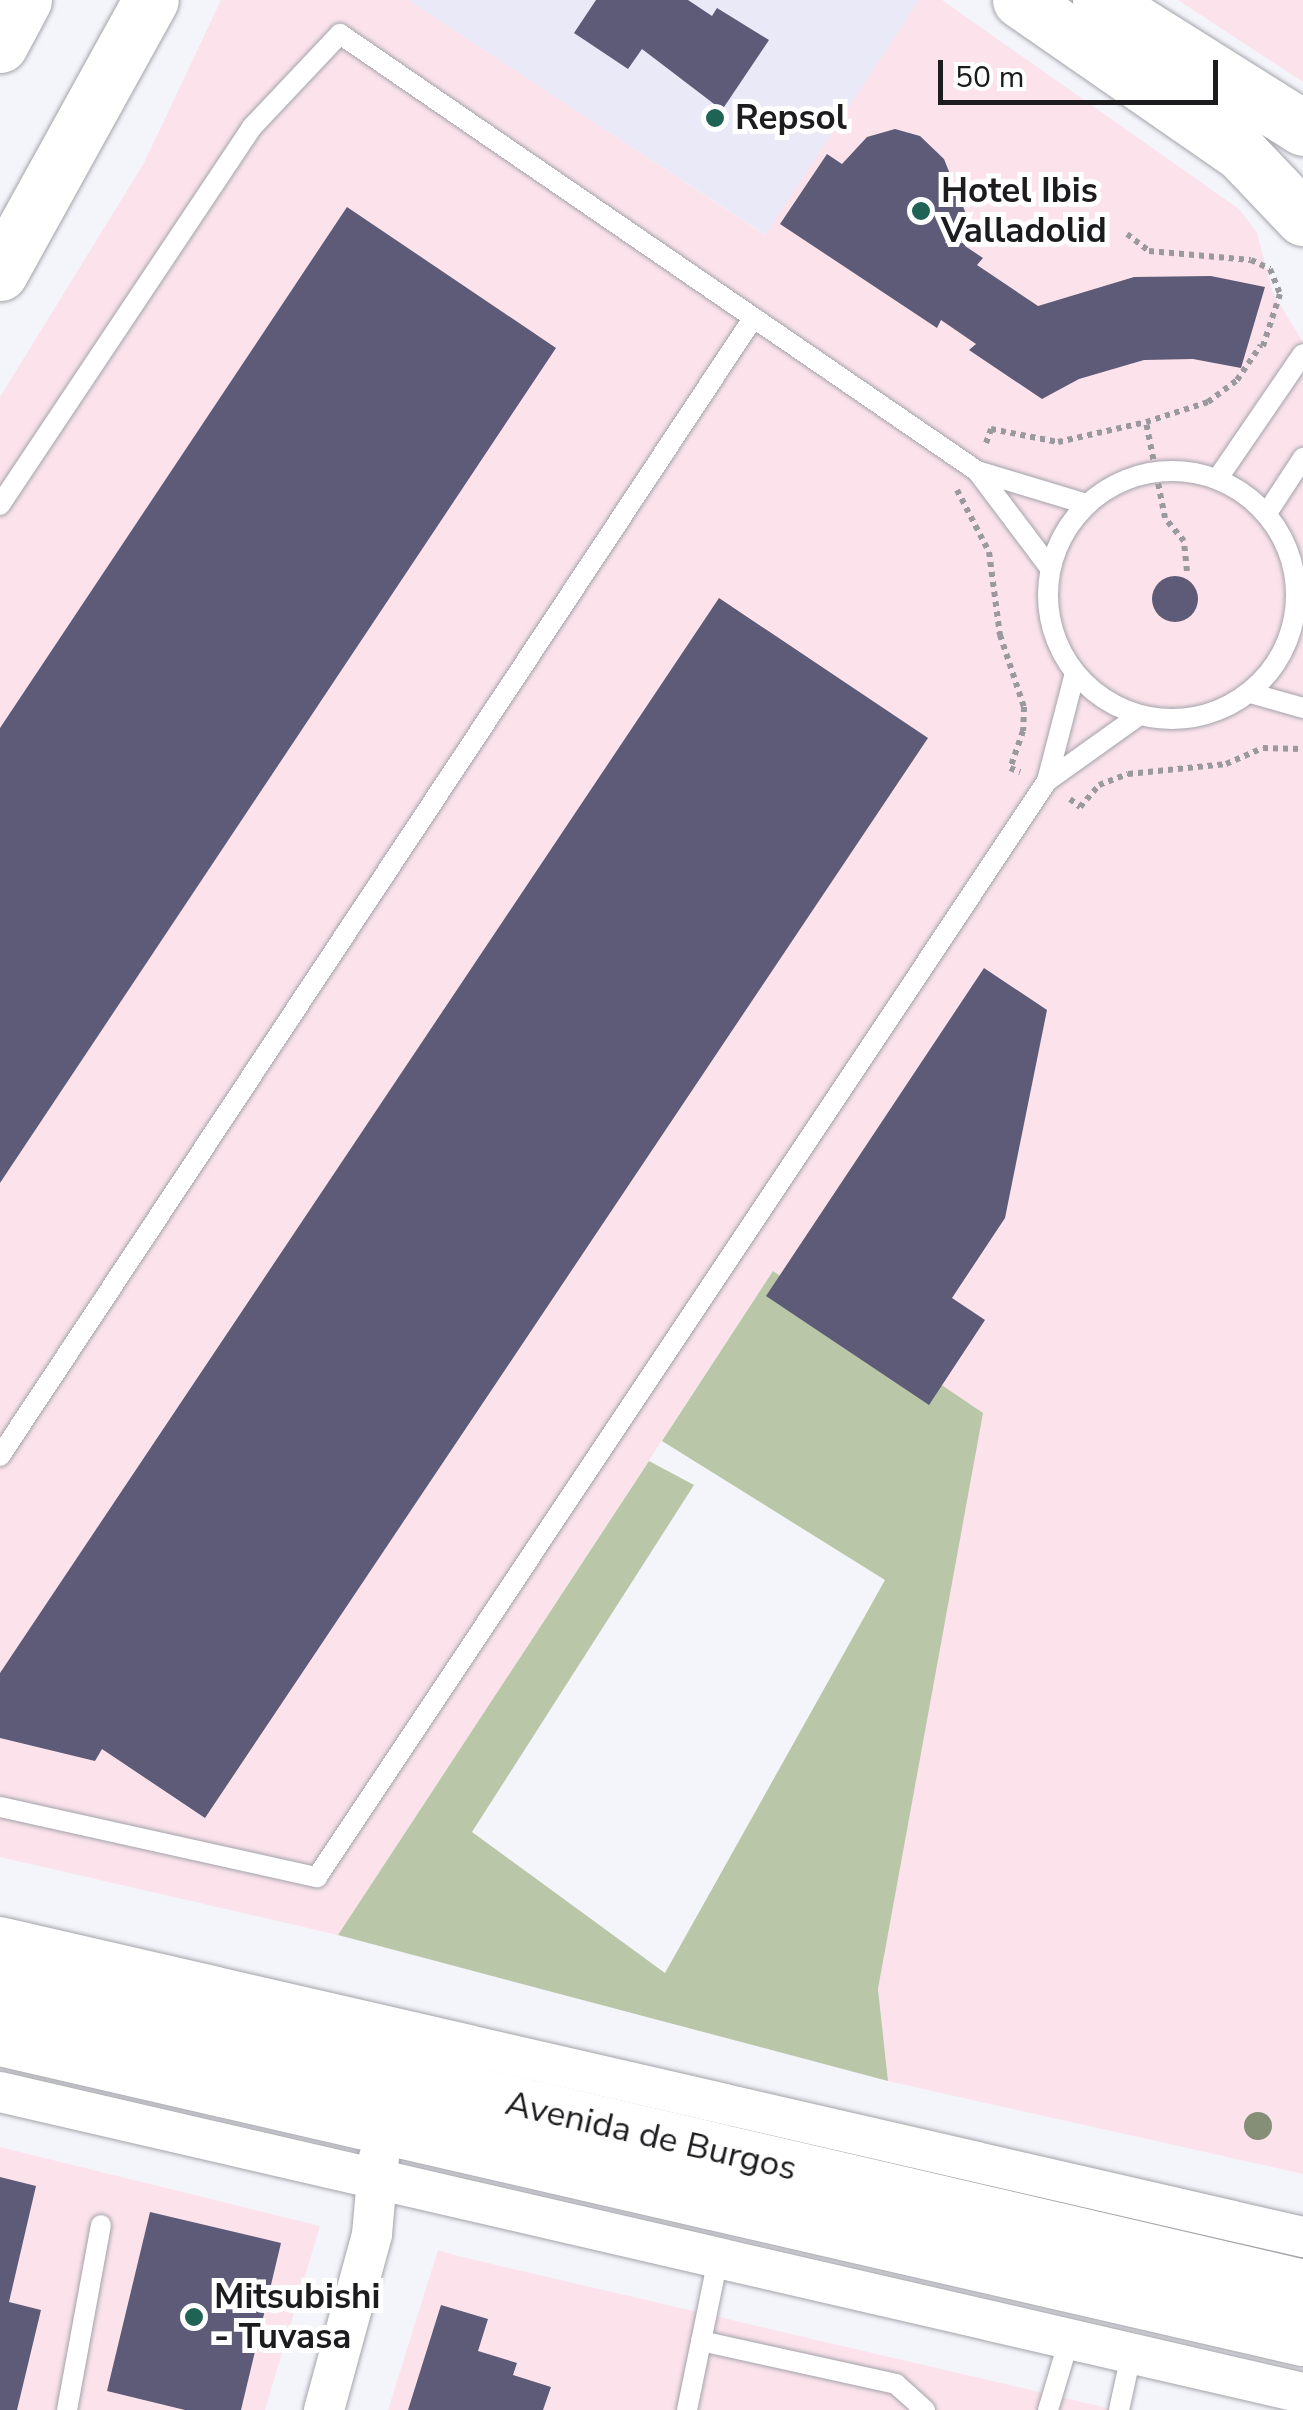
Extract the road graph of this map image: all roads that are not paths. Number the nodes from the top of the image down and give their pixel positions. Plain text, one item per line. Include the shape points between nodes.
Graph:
1 (24, 0) edge
2 (151, 0) edge
3 (1020, 0) edge
4 (1100, 0) edge
5 (0, 45) edge
6 (1303, 128) edge
7 (1303, 218) edge
8 (0, 274) edge
9 (752, 320) junction
10 (1297, 362) edge
11 (1303, 458) edge
12 (977, 471) junction
13 (1218, 478) junction
14 (1086, 504) junction
15 (0, 505) edge
16 (1267, 514) junction
17 (1050, 568) junction
18 (1298, 634) edge
19 (1075, 674) junction
20 (1250, 694) junction
21 (1303, 708) edge
22 (1138, 716) junction
23 (1047, 781) junction
24 (0, 1456) edge
25 (0, 1807) edge
26 (0, 1937) edge
27 (0, 1970) edge
28 (0, 1984) edge
29 (60, 1998) junction
30 (0, 2038) edge
31 (482, 2044) junction
32 (0, 2092) edge
33 (386, 2129) junction
34 (920, 2147) junction
35 (799, 2221) junction
36 (102, 2225) dead end
37 (1303, 2237) edge
38 (1141, 2250) junction
39 (718, 2258) junction
40 (1303, 2287) edge
41 (979, 2319) junction
42 (1303, 2338) edge
43 (701, 2340) junction
44 (1070, 2340) junction
45 (1131, 2355) junction
46 (1303, 2393) edge
47 (67, 2410) edge
48 (324, 2410) edge
49 (687, 2410) edge
50 (925, 2410) edge
51 (1048, 2410) edge
52 (1119, 2410) edge

1 - 5 main road
2 - 8 main road
3 - 7 main road via 1241,152
4 - 6 main road
9 - 12 lane
9 - 15 lane via 340,34 252,127
9 - 24 lane
10 - 13 lane
11 - 16 lane
12 - 14 lane
12 - 17 lane
13 - 14 lane via 1157,470 1119,482
13 - 16 lane
14 - 17 lane via 1063,533
16 - 18 lane via 1288,548
17 - 19 lane via 1052,623
18 - 20 lane
19 - 22 lane via 1103,700
19 - 23 lane
20 - 21 lane
20 - 22 lane via 1196,718
22 - 23 lane
23 - 25 lane via 317,1877
26 - 31 street, Avenida de Burgos
27 - 29 main road
28 - 29 main road, Avenida de Burgos
29 - 33 main road, Avenida de Burgos
30 - 33 main road, Avenida de Burgos
31 - 33 street via 404,2049
31 - 34 street, Avenida de Burgos
32 - 33 street, Avenida de Burgos
33 - 35 main road, Avenida de Burgos
33 - 38 main road, Avenida de Burgos
33 - 39 street, Avenida de Burgos
33 - 48 street via 372,2234
34 - 37 street, Avenida de Burgos
34 - 38 street
35 - 41 street
35 - 42 main road, Avenida de Burgos
36 - 47 lane
38 - 40 main road, Avenida de Burgos
39 - 41 street, Avenida de Burgos
39 - 43 lane
41 - 44 street, Avenida de Burgos
43 - 49 lane
43 - 50 lane via 896,2384
44 - 45 street, Avenida de Burgos
44 - 51 lane
45 - 46 street, Avenida de Burgos
45 - 52 lane

